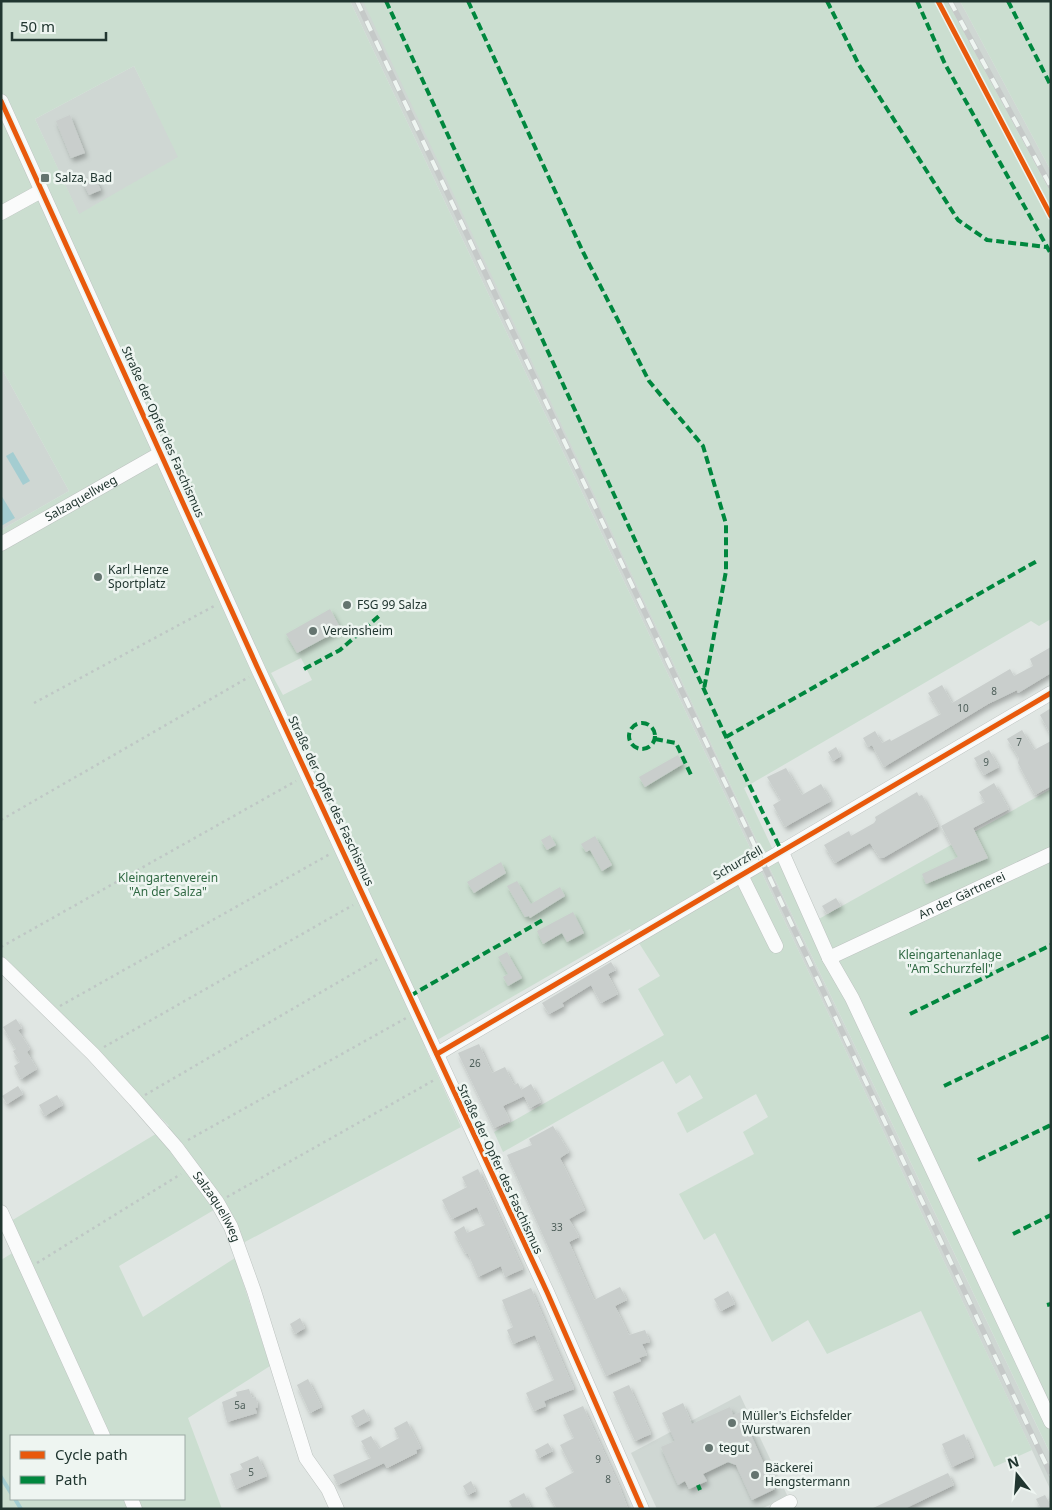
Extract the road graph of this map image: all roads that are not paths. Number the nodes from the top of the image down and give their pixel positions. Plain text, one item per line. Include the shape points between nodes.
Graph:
1 (1, 101) edge
2 (42, 191) junction
3 (1, 213) edge
4 (162, 453) junction
5 (1, 544) edge
6 (1051, 693) edge
7 (781, 850) junction
8 (1051, 854) edge
9 (740, 873) junction
10 (776, 946) dead end
11 (829, 958) junction
12 (1, 964) edge
13 (437, 1054) junction
14 (1, 1212) edge
15 (1047, 1400) edge
16 (1051, 1422) edge
17 (104, 1435) edge
18 (790, 1502) dead end
19 (337, 1509) edge
20 (642, 1509) edge
21 (777, 1509) edge

1 - 2 street, Straße der Opfer des Faschismus
2 - 3 street
2 - 4 street, Straße der Opfer des Faschismus
4 - 5 street, Salzaquellweg
4 - 13 street, Straße der Opfer des Faschismus via 259,672
6 - 7 street, Schurzfell
7 - 9 street, Schurzfell
7 - 11 street
8 - 11 street, An der Gärtnerei
9 - 10 street
9 - 13 street, Schurzfell
11 - 15 street via 852,998
12 - 19 street, Salzaquellweg via 135,1100 176,1147 217,1202 231,1227 254,1291 306,1458 328,1489
13 - 20 street, Straße der Opfer des Faschismus via 547,1292
14 - 17 street
15 - 16 street
18 - 21 street

